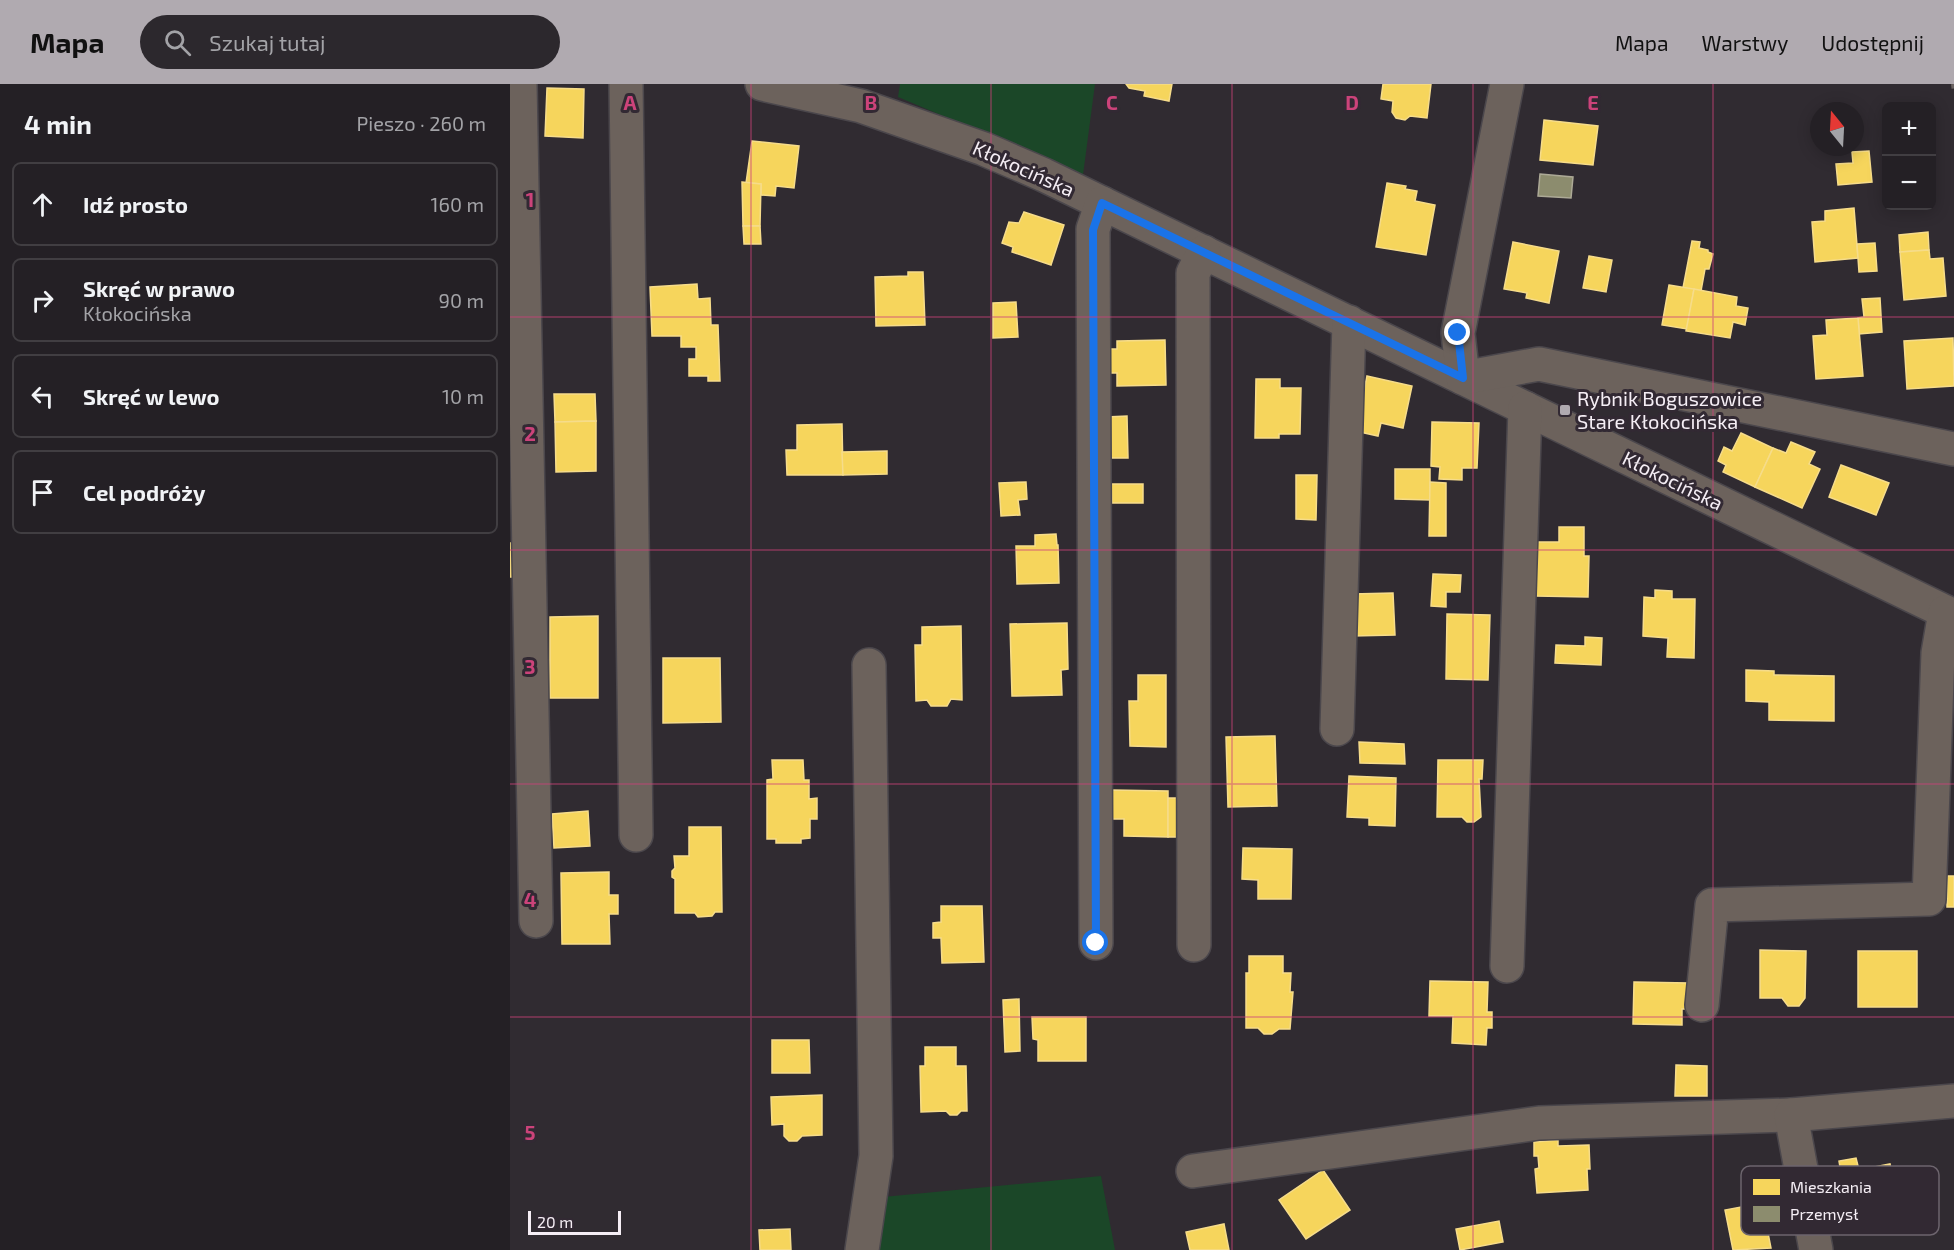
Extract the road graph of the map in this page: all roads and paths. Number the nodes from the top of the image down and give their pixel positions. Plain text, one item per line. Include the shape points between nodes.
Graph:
1 (520, 84) edge
2 (627, 84) edge
3 (762, 84) edge
4 (1507, 84) edge
5 (1953, 84) edge
6 (1954, 92) edge
7 (1102, 203) junction
8 (1204, 252) junction
9 (1349, 322) junction
10 (1463, 378) junction
11 (1525, 408) junction
12 (1954, 448) edge
13 (1950, 614) edge
14 (869, 665) dead end
15 (1337, 729) dead end
16 (636, 835) dead end
17 (536, 921) dead end
18 (1096, 943) dead end
19 (1194, 945) dead end
20 (1508, 966) dead end
21 (1702, 1005) dead end
22 (1954, 1101) edge
23 (1791, 1115) junction
24 (1800, 1166) edge
25 (1193, 1171) dead end
26 (1813, 1235) edge
27 (862, 1250) edge
28 (1816, 1250) edge

1 - 17 street
2 - 16 street
3 - 7 street, Kłokocińska via 861,106 939,133 1034,170
4 - 10 street via 1458,333
5 - 6 path
7 - 8 street, Kłokocińska
7 - 18 street via 1093,230
8 - 9 street, Kłokocińska
8 - 19 street via 1193,273
9 - 10 street, Kłokocińska
9 - 15 street
10 - 11 street, Kłokocińska
10 - 12 street via 1539,364
11 - 13 street, Kłokocińska
11 - 20 street
13 - 21 street via 1938,653 1929,898 1712,905
14 - 27 street via 876,1156
22 - 23 street
23 - 24 street
23 - 25 street via 1539,1124
26 - 28 street

